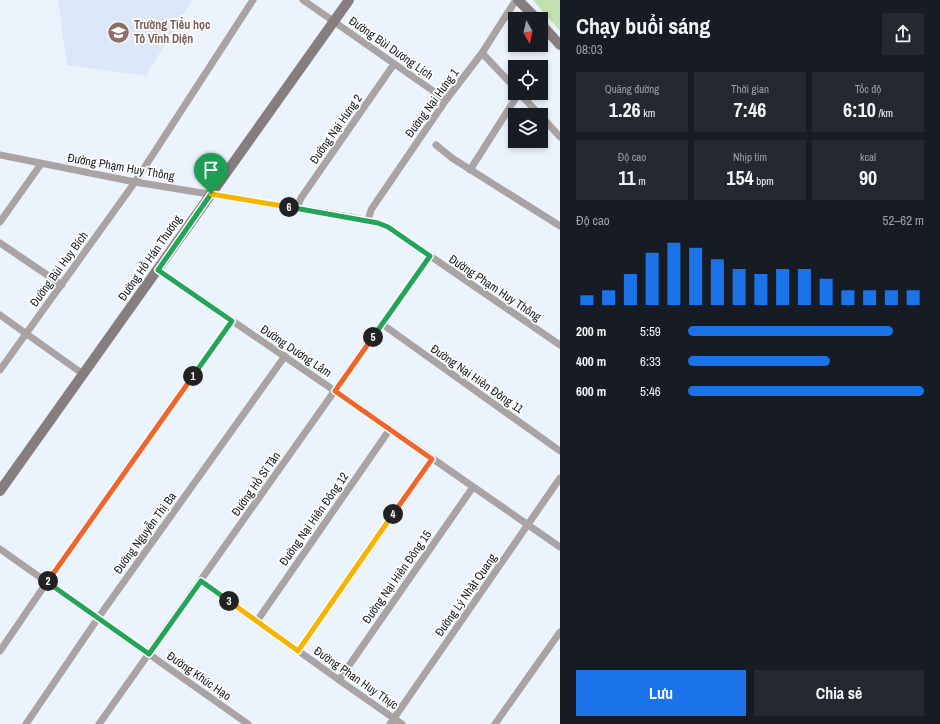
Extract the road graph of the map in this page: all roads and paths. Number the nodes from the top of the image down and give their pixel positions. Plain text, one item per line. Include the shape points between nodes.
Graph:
1 (253, 0) edge
2 (303, 0) edge
3 (349, 0) edge
4 (517, 0) edge
5 (530, 12) edge
6 (334, 21) junction
7 (548, 32) edge
8 (560, 45) edge
9 (482, 53) junction
10 (394, 64) junction
11 (508, 81) edge
12 (446, 100) junction
13 (515, 100) edge
14 (525, 100) edge
15 (533, 108) edge
16 (548, 124) edge
17 (560, 137) edge
18 (436, 145) dead end
19 (0, 155) edge
20 (41, 164) junction
21 (470, 170) junction
22 (135, 182) junction
23 (211, 194) junction
24 (297, 208) junction
25 (368, 220) junction
26 (0, 222) edge
27 (560, 226) edge
28 (0, 242) edge
29 (430, 256) junction
30 (158, 270) junction
31 (62, 285) junction
32 (0, 315) edge
33 (232, 321) junction
34 (382, 324) junction
35 (26, 334) junction
36 (560, 345) edge
37 (285, 356) junction
38 (0, 370) edge
39 (83, 374) junction
40 (335, 391) junction
41 (390, 430) junction
42 (560, 451) edge
43 (432, 459) junction
44 (560, 478) edge
45 (473, 487) junction
46 (0, 491) edge
47 (528, 525) junction
48 (560, 547) edge
49 (0, 549) edge
50 (201, 581) junction
51 (47, 582) junction
52 (98, 618) junction
53 (257, 622) junction
54 (560, 632) edge
55 (0, 651) edge
56 (298, 651) junction
57 (149, 654) junction
58 (339, 680) junction
59 (392, 721) edge
60 (26, 724) edge
61 (99, 724) edge
62 (248, 724) edge
63 (402, 724) edge
64 (495, 724) edge

1 - 22 street, Đường Bùi Huy Bích
2 - 6 street, Đường Bùi Dương Lịch
3 - 6 street, Đường Hồ Hán Thương
4 - 5 street
4 - 9 street, Đường Nại Hưng 1
6 - 10 street, Đường Bùi Dương Lịch
6 - 23 street, Đường Hồ Hán Thương
7 - 8 street
9 - 11 street
9 - 12 street, Đường Nại Hưng 1
10 - 12 street, Đường Bùi Dương Lịch
10 - 24 street, Đường Nại Hưng 2 via 301,198
12 - 25 street, Đường Nại Hưng 1 via 377,200
13 - 21 street
14 - 15 street
16 - 17 street
18 - 21 street
19 - 20 street, Đường Phạm Huy Thông
20 - 22 street, Đường Phạm Huy Thông
20 - 26 street
21 - 27 street
22 - 23 street, Đường Phạm Huy Thông
22 - 31 street, Đường Bùi Huy Bích
23 - 24 street, Đường Phạm Huy Thông
23 - 30 street, Đường Hồ Hán Thương
24 - 25 street, Đường Phạm Huy Thông
25 - 29 street, Đường Phạm Huy Thông via 388,227
28 - 31 street
29 - 34 street, Đường Hồ Sĩ Tân
29 - 36 street, Đường Phạm Huy Thông
30 - 33 street, Đường Dương Lâm
30 - 39 street, Đường Hồ Hán Thương
31 - 35 street, Đường Bùi Huy Bích
32 - 35 street
33 - 37 street, Đường Dương Lâm
33 - 51 street
34 - 40 street, Đường Hồ Sĩ Tân
34 - 42 street, Đường Nại Hiên Đông 11
35 - 38 street, Đường Bùi Huy Bích
35 - 39 street
37 - 40 street, Đường Dương Lâm
37 - 52 street, Đường Nguyễn Thị Ba
39 - 46 street, Đường Hồ Hán Thương
40 - 41 street, Đường Dương Lâm
40 - 50 street, Đường Hồ Sĩ Tân
41 - 43 street, Đường Dương Lâm
41 - 53 street, Đường Nại Hiên Đông 12
43 - 45 street, Đường Dương Lâm
43 - 56 street
44 - 47 street, Đường Lý Nhật Quang
45 - 47 street, Đường Dương Lâm
45 - 58 street, Đường Nại Hiên Đông 15
47 - 48 street, Đường Dương Lâm
47 - 59 street, Đường Lý Nhật Quang
49 - 51 street, Đường Khúc Hạo
50 - 53 street, Đường Phan Huy Thực
50 - 57 street, Đường Hồ Sĩ Tân
51 - 52 street, Đường Khúc Hạo
51 - 55 street
52 - 57 street, Đường Khúc Hạo
52 - 60 street, Đường Nguyễn Thị Ba
53 - 56 street, Đường Phan Huy Thực
54 - 64 street
56 - 58 street, Đường Phan Huy Thực
57 - 61 street, Đường Hồ Sĩ Tân
57 - 62 street, Đường Khúc Hạo
58 - 59 street, Đường Phan Huy Thực
59 - 63 street, Đường Phan Huy Thực

